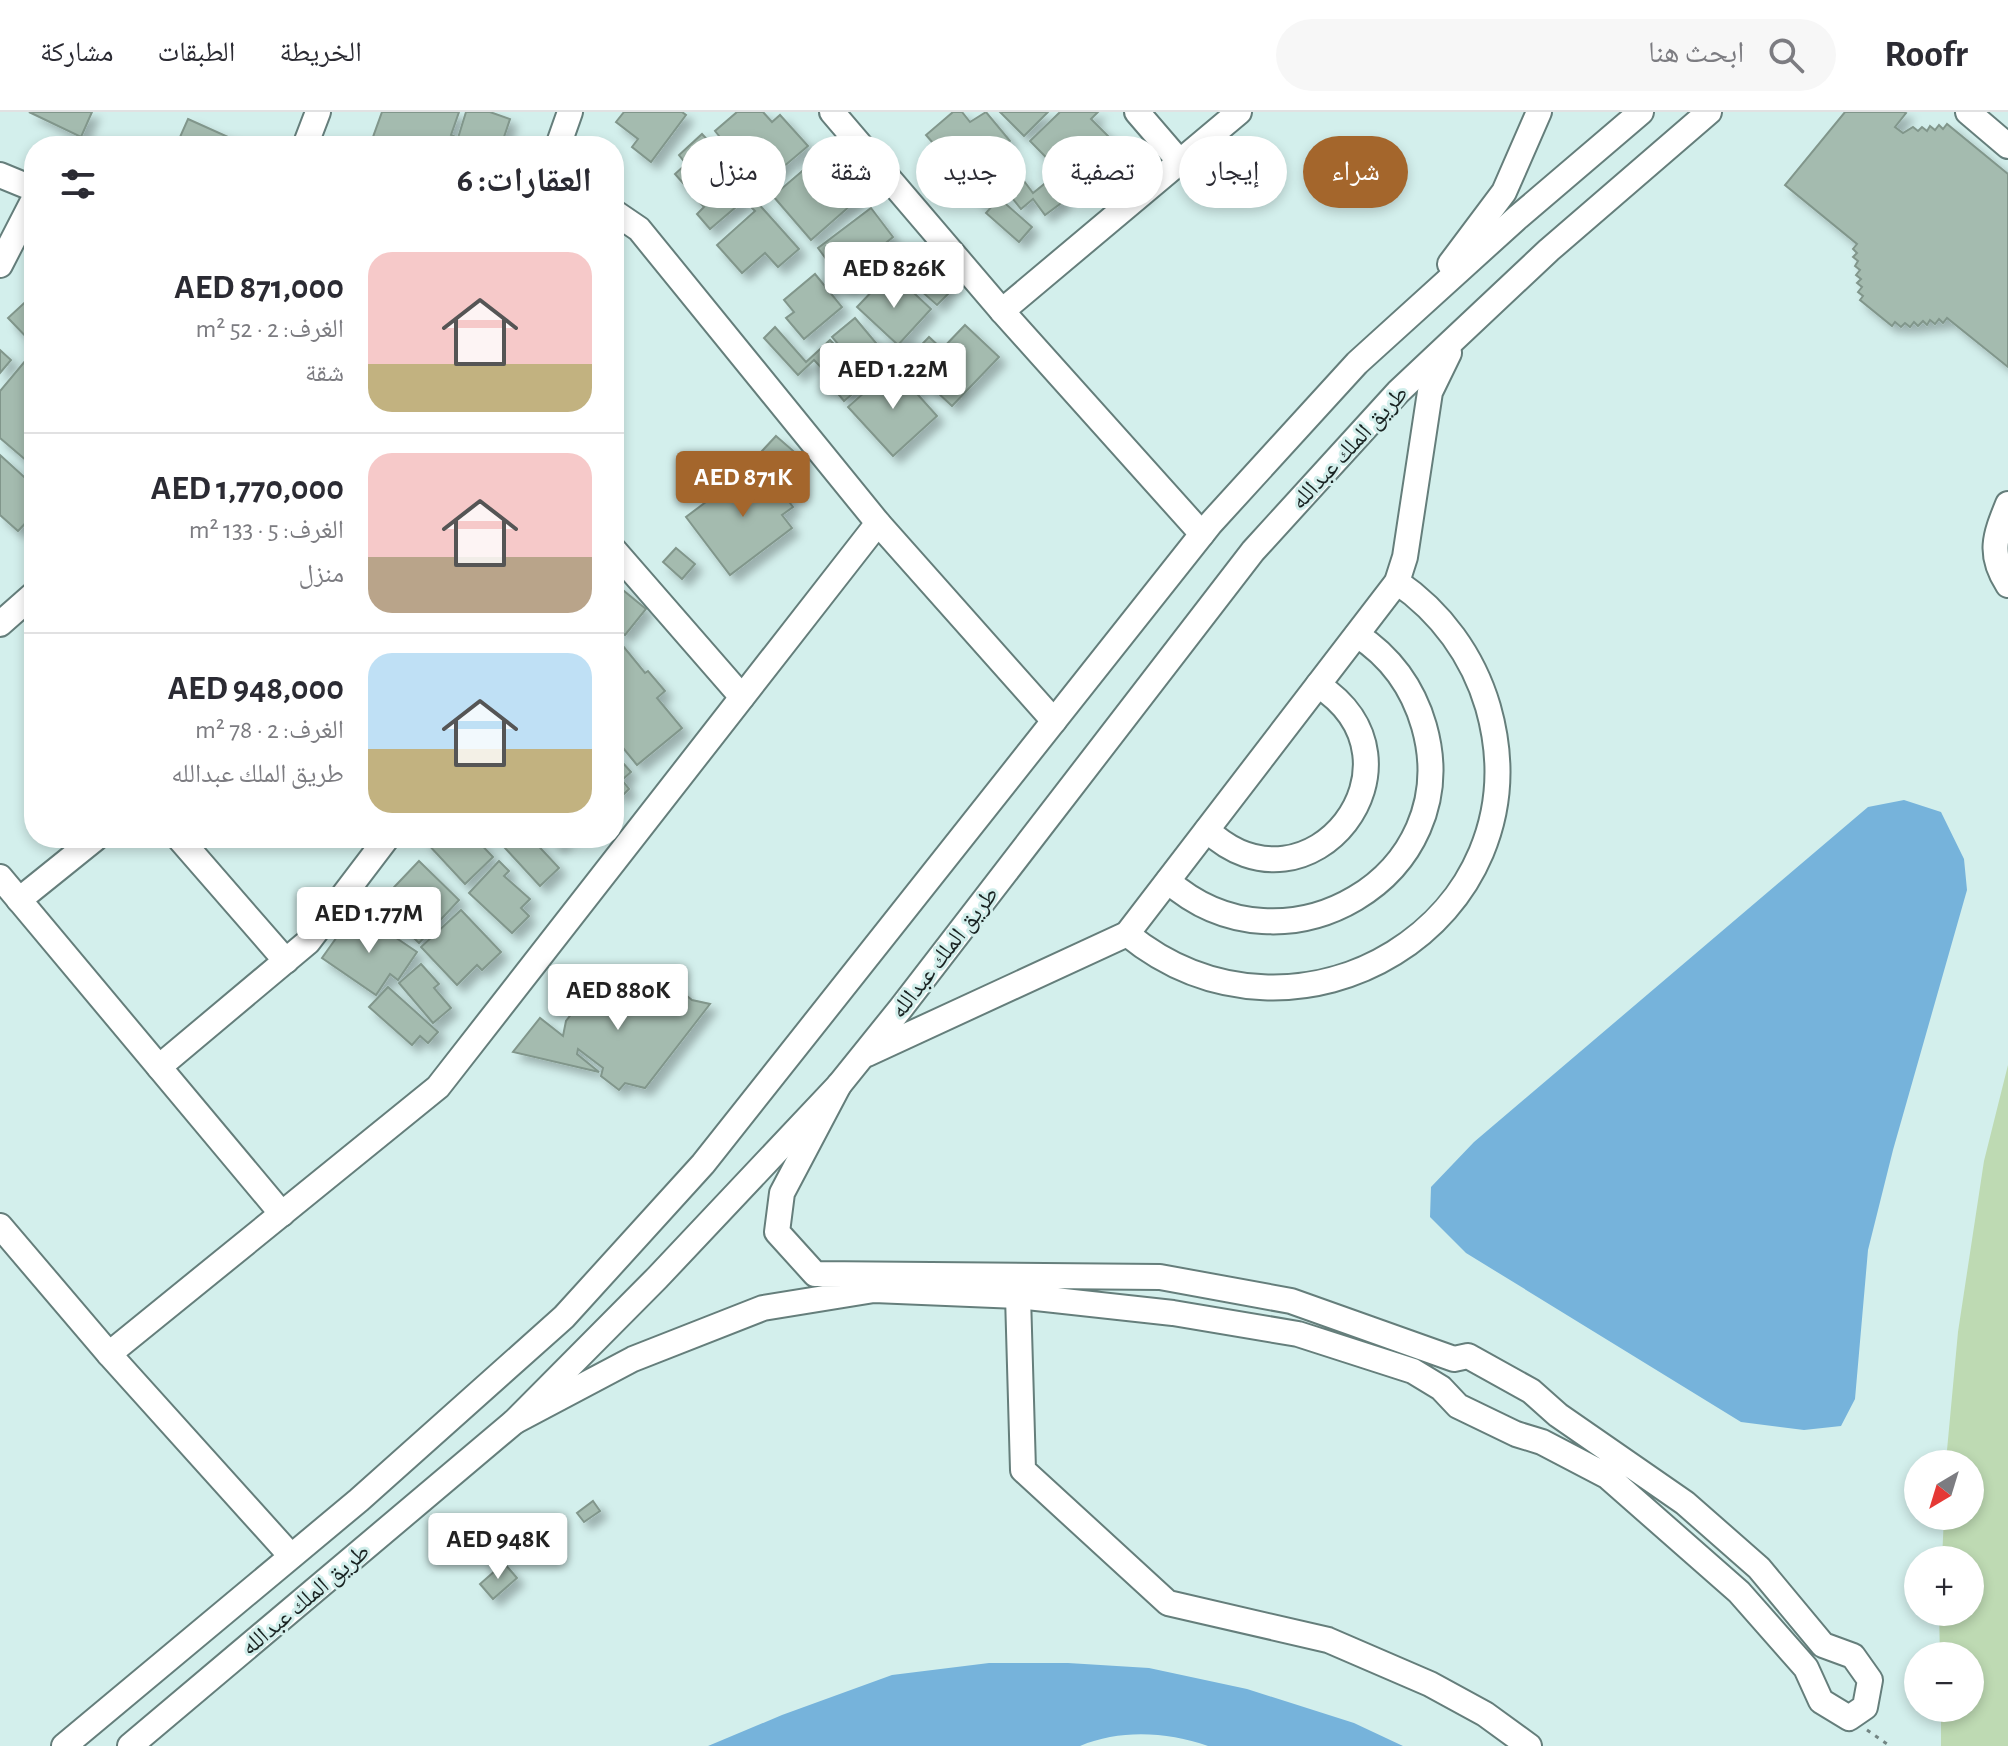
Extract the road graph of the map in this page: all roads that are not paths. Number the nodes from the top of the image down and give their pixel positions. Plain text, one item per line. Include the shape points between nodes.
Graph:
1 (318, 112) edge
2 (570, 112) edge
3 (832, 112) edge
4 (1137, 112) edge
5 (1239, 112) edge
6 (1539, 112) edge
7 (1641, 112) edge
8 (1709, 112) edge
9 (1968, 112) edge
10 (310, 136) edge
11 (562, 136) edge
12 (1211, 136) edge
13 (2008, 146) edge
14 (1179, 161) edge
15 (1179, 163) edge
16 (0, 175) edge
17 (24, 185) edge
18 (24, 218) edge
19 (624, 219) edge
20 (0, 265) edge
21 (1002, 311) junction
22 (1414, 311) junction
23 (1464, 330) junction
24 (2008, 504) edge
25 (878, 523) junction
26 (1202, 534) junction
27 (624, 561) edge
28 (1397, 582) junction
29 (2008, 585) edge
30 (24, 603) edge
31 (0, 624) edge
32 (1357, 635) junction
33 (1318, 685) junction
34 (742, 697) junction
35 (1054, 721) junction
36 (1207, 830) junction
37 (84, 848) edge
38 (188, 848) edge
39 (379, 848) edge
40 (0, 877) edge
41 (1168, 881) junction
42 (19, 900) junction
43 (1127, 934) junction
44 (286, 961) junction
45 (861, 1057) junction
46 (159, 1067) junction
47 (839, 1085) junction
48 (282, 1214) junction
49 (0, 1226) edge
50 (1008, 1288) junction
51 (109, 1354) junction
52 (1454, 1359) junction
53 (1441, 1388) junction
54 (514, 1422) junction
55 (291, 1556) junction
56 (1823, 1645) junction
57 (1806, 1668) junction
58 (64, 1746) edge
59 (130, 1746) edge
60 (1529, 1746) edge

1 - 10 street
2 - 11 street
3 - 21 street
4 - 14 street
5 - 12 street
6 - 22 street via 1504,192
7 - 22 street, طريق الملك عبدالله
8 - 23 street, طريق الملك عبدالله
9 - 13 street
15 - 21 street
16 - 17 street
18 - 20 street
19 - 25 street via 639,229
21 - 26 street
22 - 26 street, طريق الملك عبدالله via 1357,363
23 - 28 street via 1430,392
23 - 45 street, طريق الملك عبدالله via 1398,392 1253,551
24 - 29 street via 1995,536 1996,561
25 - 34 street
25 - 35 street
26 - 35 street, طريق الملك عبدالله
27 - 34 street
28 - 32 street
28 - 43 street via 1453,635 1483,690 1492,721 1496,784 1491,816 1469,875 1451,902 1430,926 1379,963 1350,976 1288,989 1256,988 1194,974
30 - 31 street
32 - 33 street
32 - 41 street via 1399,674 1426,735 1426,801 1398,861 1348,904 1284,922 1218,912
33 - 36 street
33 - 36 street via 1348,711 1364,748 1364,787 1347,823 1317,848 1280,859 1240,853
34 - 48 street via 438,1087
35 - 55 street, طريق الملك عبدالله via 703,1164 564,1317
36 - 41 street
37 - 42 street
38 - 44 street
39 - 44 street via 308,942
40 - 42 street
41 - 43 street
42 - 46 street
43 - 45 street
44 - 46 street
45 - 47 street, طريق الملك عبدالله
46 - 48 street
47 - 50 street via 782,1193 777,1232 815,1274
47 - 54 street, طريق الملك عبدالله
48 - 51 street
49 - 51 street
50 - 52 street via 1160,1277 1291,1301
50 - 53 street via 1298,1334 1413,1371
50 - 54 street via 874,1290 763,1308 633,1359
50 - 60 street via 1023,1470 1168,1603 1328,1640 1430,1684
51 - 55 street
52 - 53 street
52 - 56 street via 1468,1356 1531,1391 1685,1503 1759,1568
53 - 57 street via 1458,1406 1607,1476 1739,1592
54 - 59 street, طريق الملك عبدالله
55 - 58 street, طريق الملك عبدالله
56 - 57 street
56 - 57 street via 1853,1656 1870,1680 1865,1707 1849,1718 1821,1701

